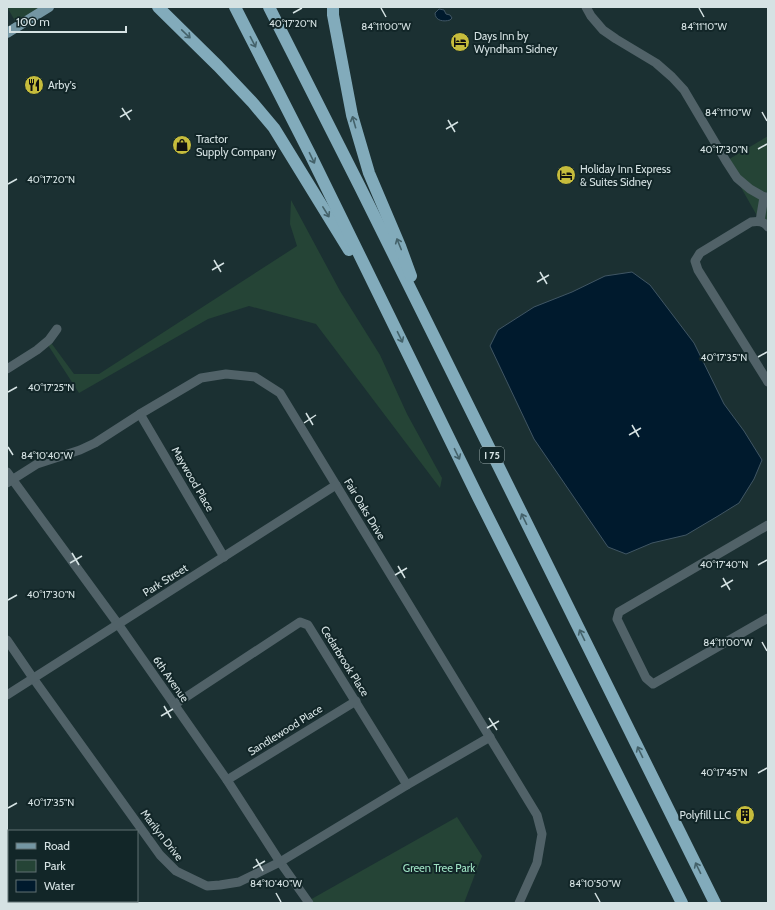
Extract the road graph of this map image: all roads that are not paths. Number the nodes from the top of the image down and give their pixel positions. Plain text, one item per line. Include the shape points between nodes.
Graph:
1 (49, 7) edge
2 (158, 7) edge
3 (236, 7) edge
4 (269, 7) edge
5 (333, 7) edge
6 (586, 7) edge
7 (7, 33) edge
8 (766, 197) edge
9 (760, 221) junction
10 (768, 227) edge
11 (387, 311) junction
12 (57, 329) dead end
13 (432, 333) junction
14 (7, 369) edge
15 (768, 382) edge
16 (140, 414) junction
17 (9, 478) edge
18 (336, 485) junction
19 (768, 525) edge
20 (224, 557) junction
21 (768, 618) edge
22 (118, 624) junction
23 (7, 640) edge
24 (33, 678) junction
25 (7, 695) edge
26 (356, 701) junction
27 (174, 705) junction
28 (490, 737) junction
29 (227, 780) junction
30 (407, 785) junction
31 (280, 862) junction
32 (309, 903) edge
33 (519, 903) edge
34 (682, 903) edge
35 (715, 903) edge

1 - 7 main road
2 -> 11 highway via 218,66 274,128
3 -> 11 highway
4 - 13 highway, I 75
13 -> 5 highway via 400,246 369,173 352,115
6 - 8 street via 603,30 656,63 672,77 684,90 737,178 750,189
8 - 9 street
9 - 10 street
9 - 15 street via 751,222 732,233 700,253 695,261 698,270
11 -> 34 highway
12 - 14 street via 37,350
35 -> 13 highway, I 75
16 - 17 street, Fair Oaks Drive via 95,443 37,464
16 - 18 street, Fair Oaks Drive via 201,378 226,374 256,377 280,393
16 - 20 street, Maywood Place
17 - 22 street, 6th Avenue
18 - 20 street, Park Street
18 - 28 street, Fair Oaks Drive
19 - 21 street via 619,612 617,619 646,678 653,684
20 - 22 street, Park Street
22 - 24 street, Park Street
22 - 27 street, 6th Avenue
23 - 24 street, Marilyn Drive
24 - 25 street, Park Street
24 - 31 street, Marilyn Drive via 160,855 176,871 207,886 220,885 239,882
26 - 27 street, Cedarbrook Place via 308,625 300,622
26 - 29 street, Sandlewood Place
26 - 30 street, Cedarbrook Place
27 - 29 street, 6th Avenue
28 - 30 street, Marilyn Drive
28 - 33 street, Fair Oaks Drive via 537,815 542,834 537,863
29 - 31 street, 6th Avenue
30 - 31 street, Marilyn Drive
31 - 32 street, 6th Avenue

